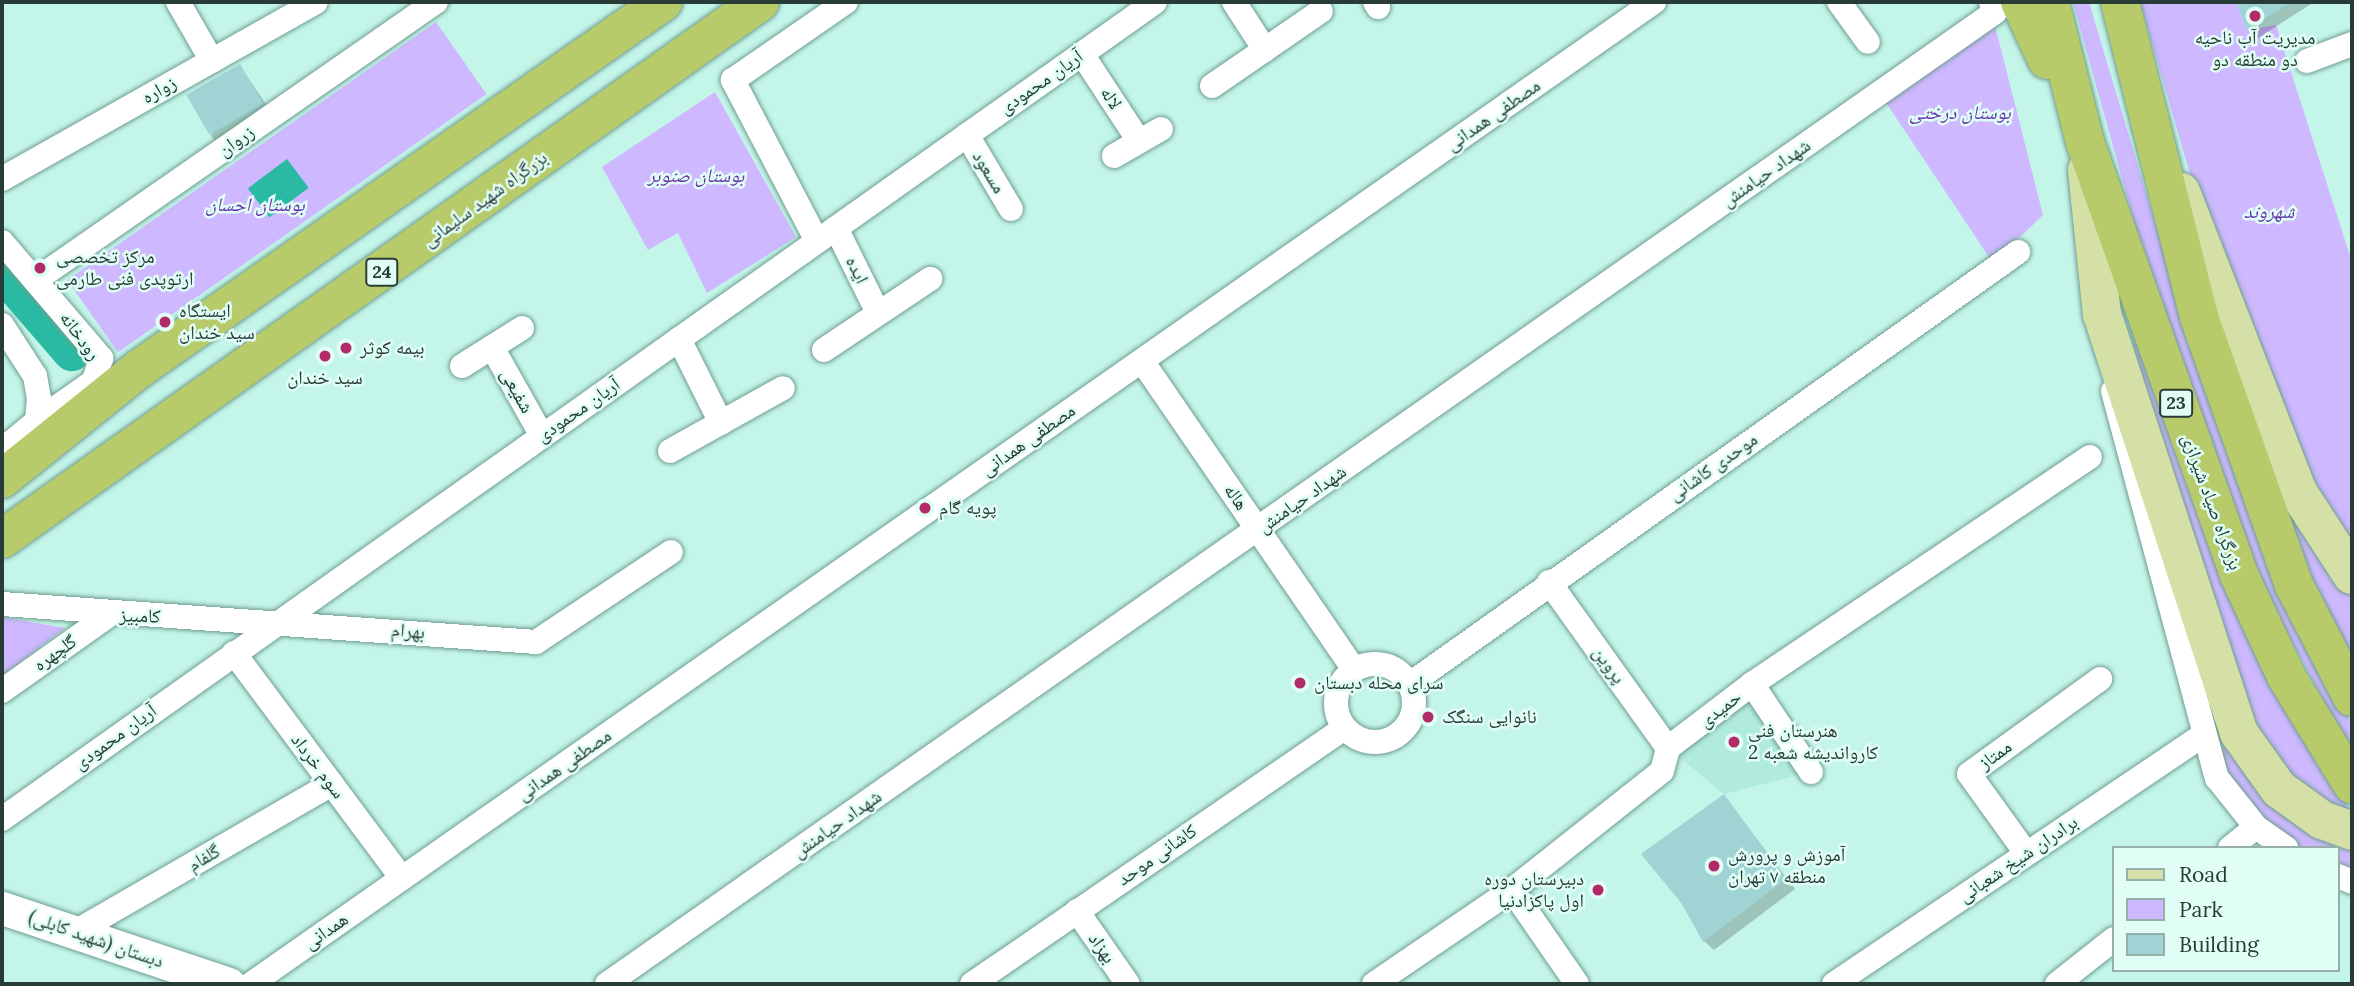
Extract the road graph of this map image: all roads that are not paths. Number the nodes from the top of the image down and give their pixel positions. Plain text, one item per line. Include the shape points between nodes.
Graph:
1 (178, 2) edge
2 (316, 2) edge
3 (436, 2) edge
4 (663, 2) edge
5 (760, 2) edge
6 (846, 2) edge
7 (1155, 2) edge
8 (1234, 2) edge
9 (1654, 2) edge
10 (1840, 2) edge
11 (2050, 2) edge
12 (2120, 2) edge
13 (2002, 5) edge
14 (1321, 11) dead end
15 (1868, 42) dead end
16 (2352, 44) edge
17 (1265, 50) junction
18 (1082, 54) junction
19 (212, 61) junction
20 (2307, 61) dead end
21 (1212, 86) dead end
22 (2152, 120) junction
23 (1161, 129) dead end
24 (967, 135) junction
25 (1139, 141) junction
26 (2085, 142) junction
27 (1114, 156) dead end
28 (2, 178) edge
29 (1011, 209) dead end
30 (827, 234) junction
31 (2, 242) edge
32 (2018, 252) dead end
33 (37, 279) junction
34 (930, 279) dead end
35 (878, 313) junction
36 (2102, 314) junction
37 (2, 325) edge
38 (522, 328) dead end
39 (679, 339) junction
40 (492, 347) junction
41 (824, 350) dead end
42 (1142, 360) junction
43 (462, 366) dead end
44 (783, 388) dead end
45 (37, 421) junction
46 (722, 423) junction
47 (542, 436) junction
48 (2, 450) edge
49 (670, 451) dead end
50 (2090, 457) dead end
51 (2, 479) edge
52 (1258, 529) junction
53 (2, 539) edge
54 (671, 552) dead end
55 (2352, 575) edge
56 (1549, 582) junction
57 (2, 604) edge
58 (108, 615) junction
59 (279, 620) junction
60 (234, 653) junction
61 (1354, 669) junction
62 (2101, 679) dead end
63 (1410, 684) junction
64 (1752, 684) junction
65 (2, 691) edge
66 (2352, 697) edge
67 (1344, 727) junction
68 (2202, 736) junction
69 (1668, 748) junction
70 (1811, 772) dead end
71 (332, 784) junction
72 (2352, 784) edge
73 (2, 819) edge
74 (2256, 827) junction
75 (2352, 831) edge
76 (2232, 846) edge
77 (2283, 846) edge
78 (2026, 853) junction
79 (402, 878) junction
80 (1512, 890) junction
81 (2, 908) edge
82 (1077, 911) junction
83 (77, 931) junction
84 (2112, 941) edge
85 (229, 984) edge
86 (251, 984) edge
87 (607, 984) edge
88 (972, 984) edge
89 (1128, 984) edge
90 (1374, 984) edge
91 (1577, 984) edge
92 (1834, 984) edge
93 (2057, 984) edge

1 - 19 street
2 - 19 street, زواره
3 - 33 street, زروان
4 - 51 highway via 139,369
5 - 53 highway, بزرگراه شهید سلیمانی / 24
6 - 30 street, ایده via 733,80
7 - 18 street, آریان محمودی
8 - 17 street
9 - 42 street, مصطفی همدانی
10 - 15 street
11 - 26 highway, بزرگراه صیاد شیرازی / 23
12 - 22 highway, 23
13 - 26 highway
13 - 52 street, شهداد حیامنش
14 - 17 street
16 - 20 street
17 - 21 street
18 - 24 street, آریان محمودی
18 - 25 street, لاله
19 - 28 street, زواره
22 - 55 main road via 2298,492
22 - 66 highway, 23 via 2176,240 2259,493 2294,585
23 - 25 street
24 - 29 street, مسعود
24 - 30 street, آریان محمودی
25 - 27 street
26 - 36 main road
26 - 72 highway, بزرگراه صیاد شیرازی / 23 via 2239,575 2286,676
30 - 35 street, ایده
30 - 39 street, آریان محمودی
31 - 33 street, رودخانه
32 - 56 street, موحدی کاشانی
33 - 45 street, رودخانه via 95,350 102,369 83,391
34 - 35 street
35 - 41 street
36 - 68 street via 2118,428
36 - 75 main road via 2225,695 2245,742 2278,789 2322,820
37 - 45 street via 35,376
38 - 40 street
39 - 46 street
39 - 47 street, آریان محمودی
40 - 43 street
40 - 47 street, شفیعی
42 - 52 street, هاله
42 - 79 street, مصطفی همدانی
44 - 46 street
45 - 48 street, رودخانه
46 - 49 street
47 - 59 street, آریان محمودی
50 - 64 street, حمیدی
52 - 61 street, هاله
52 - 87 street, شهداد حیامنش
54 - 59 street, بهرام via 536,642
56 - 63 street, موحدی کاشانی
56 - 69 street, پروین
57 - 58 street, کامبیز
58 - 59 street, کامبیز
58 - 65 street, گلچهره
59 - 60 street, آریان محمودی
60 - 71 street, سوم خرداد
60 - 73 street, آریان محمودی
61 - 63 street via 1379,663
61 - 67 street via 1335,703
62 - 78 street, ممتاز via 1969,774
63 - 67 street via 1414,709 1392,739 1366,741
64 - 69 street, حمیدی
64 - 70 street
67 - 82 street, کاشانی موحد
68 - 74 street via 2217,778
68 - 78 street, برادران شیخ شعبانی
69 - 80 street, حمیدی via 1662,771
71 - 79 street, سوم خرداد
71 - 83 street, گلفام
74 - 76 street
74 - 77 street
78 - 92 street, برادران شیخ شعبانی
79 - 86 street, همدانی
80 - 90 street, حمیدی
80 - 91 street
81 - 83 main road, دبستان (شهید کابلی)
82 - 88 street, کاشانی موحد
82 - 89 street, بهزاد
83 - 85 main road, دبستان (شهید کابلی)
84 - 93 street

